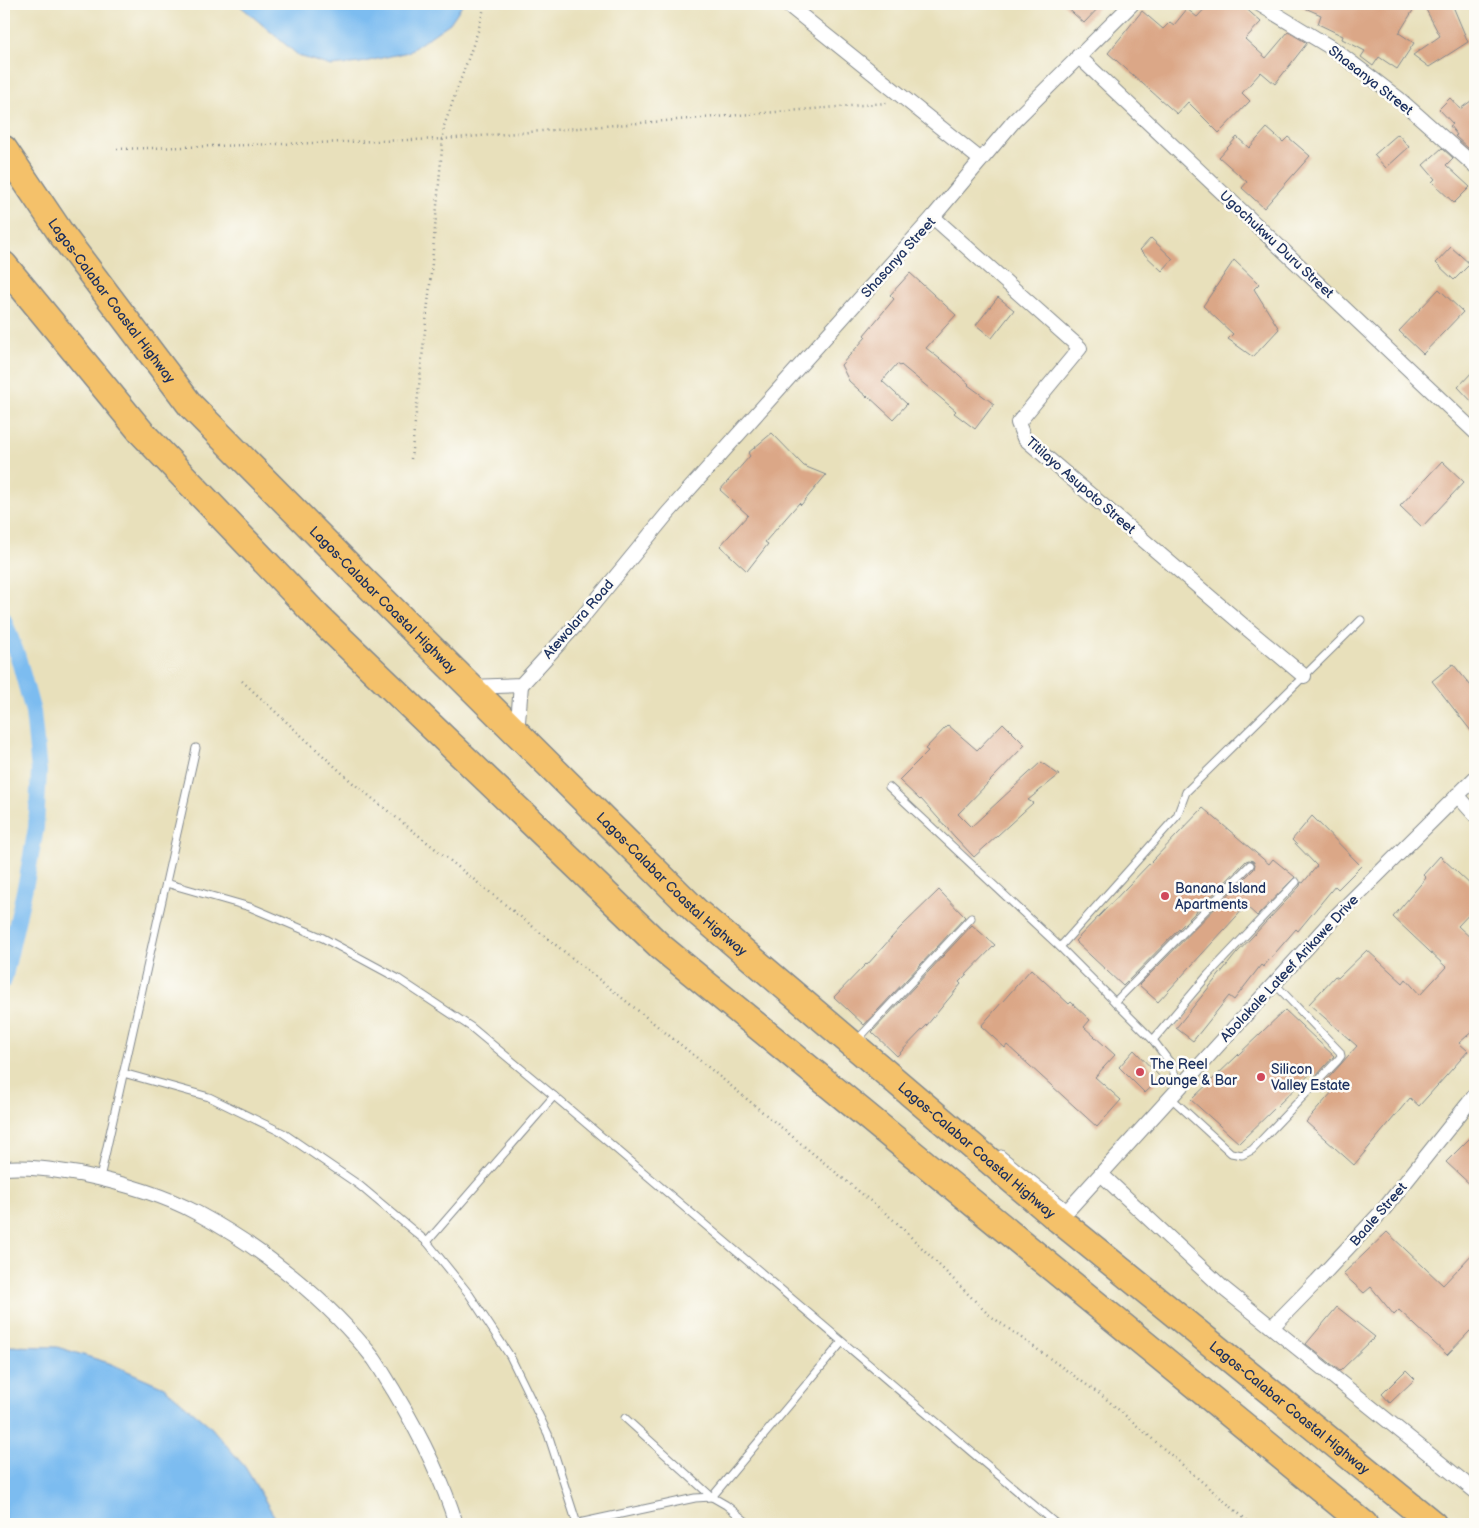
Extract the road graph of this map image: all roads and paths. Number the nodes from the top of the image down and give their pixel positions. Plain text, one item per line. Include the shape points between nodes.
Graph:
1 (485, 4) edge
2 (787, 4) edge
3 (1132, 4) edge
4 (1259, 4) edge
5 (1078, 56) junction
6 (907, 101) junction
7 (443, 139) junction
8 (4, 149) edge
9 (117, 149) dead end
10 (981, 160) junction
11 (1475, 166) edge
12 (934, 217) junction
13 (4, 265) edge
14 (1475, 432) edge
15 (411, 459) dead end
16 (668, 514) joint
17 (1361, 620) dead end
18 (1304, 676) junction
19 (242, 681) dead end
20 (521, 685) junction
21 (470, 687) junction
22 (517, 734) junction
23 (196, 748) dead end
24 (1475, 778) edge
25 (889, 787) dead end
26 (1457, 796) junction
27 (1475, 815) edge
28 (1250, 865) dead end
29 (1296, 882) dead end
30 (166, 883) junction
31 (971, 918) dead end
32 (1060, 947) junction
33 (1274, 983) junction
34 (1115, 1002) junction
35 (1153, 1040) junction
36 (868, 1044) dead end
37 (123, 1073) junction
38 (1175, 1092) junction
39 (1475, 1095) edge
40 (554, 1096) junction
41 (994, 1148) dead end
42 (6, 1167) edge
43 (1101, 1174) junction
44 (100, 1178) junction
45 (1069, 1209) joint
46 (427, 1242) junction
47 (1272, 1326) junction
48 (842, 1342) junction
49 (625, 1418) dead end
50 (1475, 1491) edge
51 (712, 1497) junction
52 (456, 1524) edge
53 (576, 1524) edge
54 (749, 1524) edge
55 (1056, 1524) edge
56 (1251, 1524) edge
57 (1364, 1524) edge
58 (1433, 1524) edge

1 - 7 path via 444,126
2 - 6 street
3 - 5 street, Shasanya Street
4 - 11 street, Shasanya Street via 1335,50 1398,98
5 - 10 street, Shasanya Street
5 - 14 street, Ugochukwu Duru Street
6 - 7 path
6 - 10 street
7 - 9 path
7 - 15 path
8 - 21 highway, Lagos-Calabar Coastal Highway via 62,235 191,406
10 - 12 street, Shasanya Street
12 - 16 street, Shasanya Street
12 - 18 street, Titilayo Asupoto Street via 1080,348 1018,423 1024,438
13 - 57 highway via 142,433 318,617 661,947
16 - 20 street, Atewolara Road via 576,625
17 - 18 lane
18 - 32 lane via 1186,792 1177,816
19 - 56 path via 353,783 692,1053 889,1216 988,1314 1105,1398
20 - 21 street
20 - 22 street
21 - 22 highway, Lagos-Calabar Coastal Highway
22 - 58 highway, Lagos-Calabar Coastal Highway via 696,911 1059,1220
23 - 30 lane
24 - 26 street, Abolakale Lateef Arikawe Drive
25 - 32 lane
26 - 27 street
26 - 33 street, Abolakale Lateef Arikawe Drive via 1334,918
28 - 34 lane
29 - 35 lane via 1208,975
30 - 37 lane
30 - 40 lane via 250,907 323,938 397,978 471,1027
31 - 36 lane via 860,1037
32 - 34 lane
33 - 38 street, Abolakale Lateef Arikawe Drive
33 - 38 lane via 1340,1052 1338,1060 1252,1150 1242,1154 1231,1153
34 - 35 lane
35 - 38 lane via 1171,1064
37 - 44 lane
37 - 46 lane via 210,1097 283,1133 359,1184
38 - 43 street, Abolakale Lateef Arikawe Drive
39 - 47 street, Baale Street via 1384,1209
40 - 46 lane
40 - 48 lane
41 - 45 lane
42 - 44 street
43 - 45 street, Abolakale Lateef Arikawe Drive
43 - 47 street via 1223,1288
44 - 52 street via 143,1190 196,1212 296,1279 338,1319 374,1359 401,1403 448,1498
46 - 53 lane via 469,1294 510,1356 548,1434
47 - 50 street
48 - 51 lane
48 - 55 lane
49 - 51 lane
51 - 53 lane
51 - 54 lane

